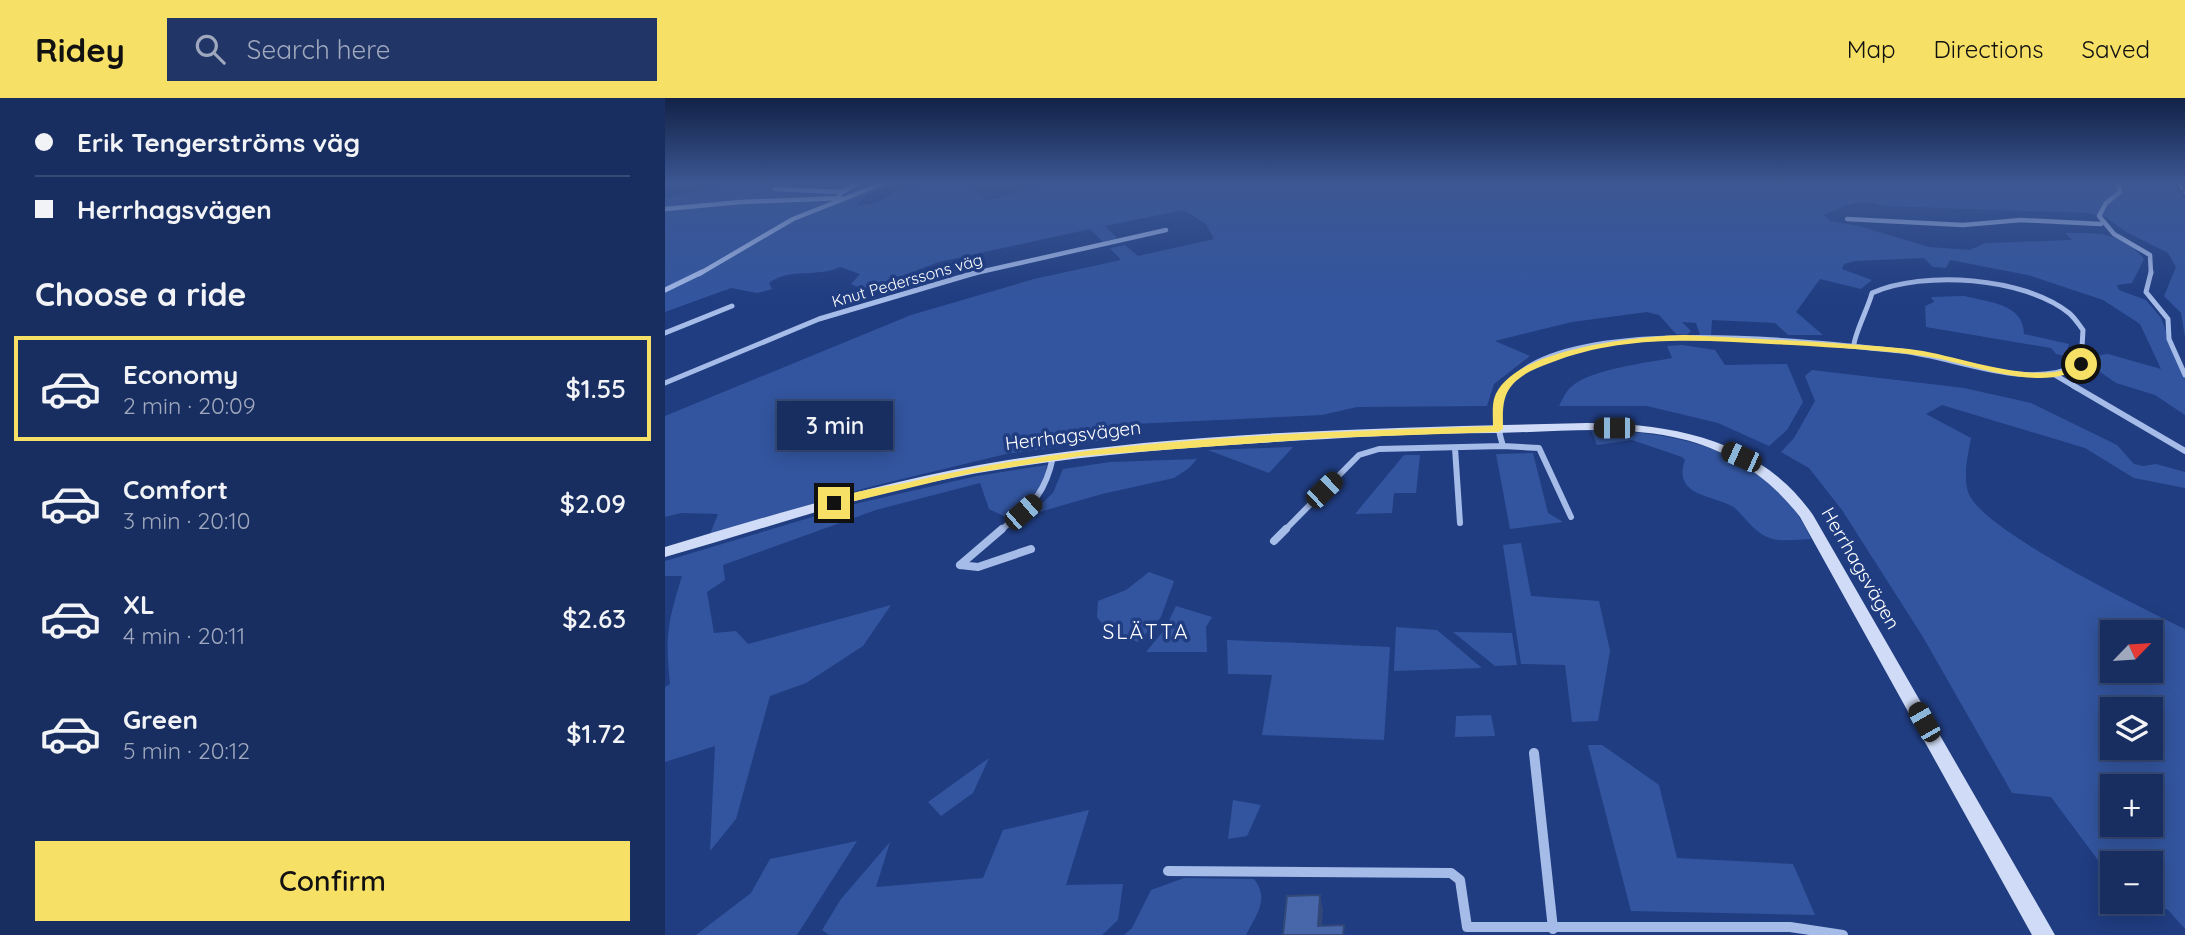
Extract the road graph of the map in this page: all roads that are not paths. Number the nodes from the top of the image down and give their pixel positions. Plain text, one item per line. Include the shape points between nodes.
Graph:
1 (787, 222) edge
2 (1906, 222) edge
3 (1997, 222) edge
4 (2062, 222) edge
5 (2101, 224) joint
6 (1166, 230) dead end
7 (665, 290) edge
8 (732, 306) dead end
9 (665, 333) edge
10 (1854, 346) junction
11 (2055, 375) junction
12 (2185, 375) edge
13 (665, 383) edge
14 (1499, 430) junction
15 (1455, 448) junction
16 (2185, 451) edge
17 (1053, 457) junction
18 (1571, 517) dead end
19 (1460, 523) dead end
20 (1274, 541) dead end
21 (1031, 549) dead end
22 (665, 552) edge
23 (1534, 753) dead end
24 (1168, 872) dead end
25 (1553, 929) junction
26 (1843, 935) edge
27 (2044, 935) edge

1 - 7 street via 712,268
2 - 3 street
4 - 5 street
5 - 12 street via 2150,255 2146,292 2168,319 2169,339
6 - 13 street, Knut Pederssons väg via 1026,259 873,301 786,331
8 - 9 street
10 - 11 street
10 - 11 street via 1869,298 1882,286 1916,279 1976,282 2043,300 2082,325 2081,364
10 - 14 street via 1676,337 1592,347 1545,360 1521,373 1502,392
11 - 16 street
14 - 15 street, Herrhagsvägen
14 - 17 street, Herrhagsvägen via 1229,441
14 - 18 street, Herrhagsvägen via 1539,448
14 - 27 street, Herrhagsvägen via 1614,428 1672,433 1733,453 1778,482 1815,530
15 - 19 street
15 - 20 street, Herrhagsvägen via 1366,452
17 - 21 street via 1048,480 1036,500 960,565 978,567
17 - 22 street, Herrhagsvägen via 905,484
23 - 25 street
24 - 25 street via 1451,873 1460,880 1467,927
25 - 26 street via 1790,928

